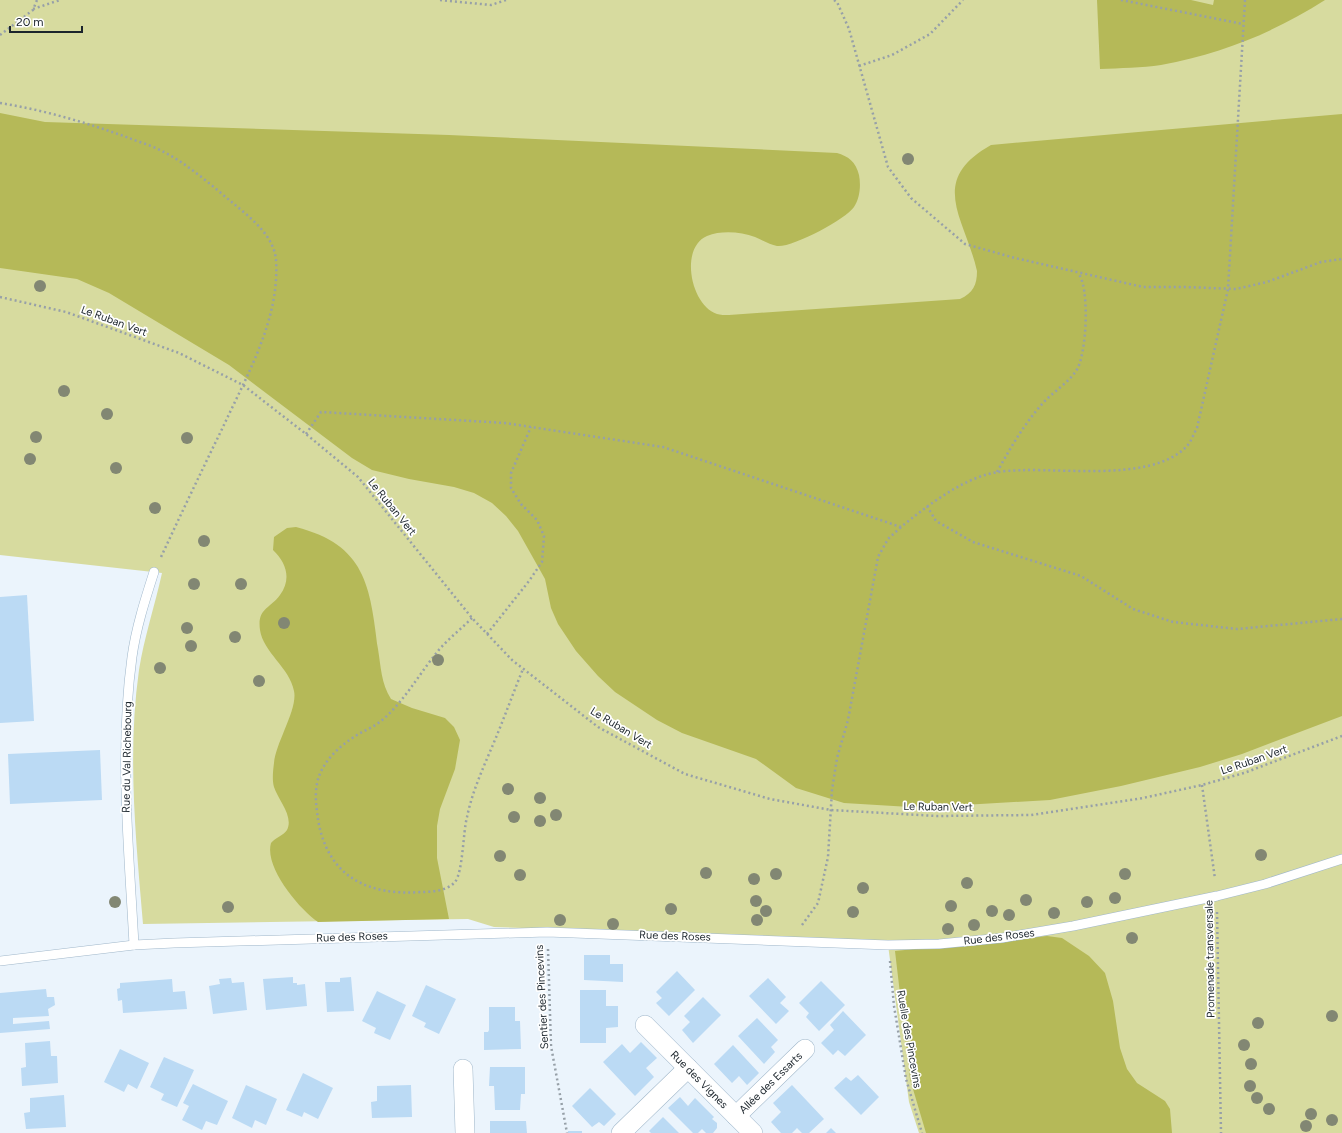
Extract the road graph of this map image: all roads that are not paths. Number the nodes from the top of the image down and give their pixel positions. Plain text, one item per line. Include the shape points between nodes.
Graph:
1 (154, 572) road end
2 (1342, 859) edge
3 (134, 945) junction
4 (0, 961) edge
5 (645, 1026) dead end
6 (805, 1049) dead end
7 (688, 1068) junction
8 (463, 1069) dead end
9 (736, 1116) junction
10 (465, 1133) edge
11 (621, 1133) edge
12 (753, 1133) edge

1 - 3 lane, Rue du Val Richebourg via 134,649 128,698 126,816
2 - 3 lane, Rue des Roses via 1265,884 1217,896 1073,926 1002,938 939,944 888,945 547,932
3 - 4 lane, Rue des Roses
5 - 7 street, Rue des Vignes
6 - 9 street, Allée des Essarts
7 - 9 street, Rue des Vignes
7 - 11 street
8 - 10 street
9 - 12 street, Rue des Vignes

